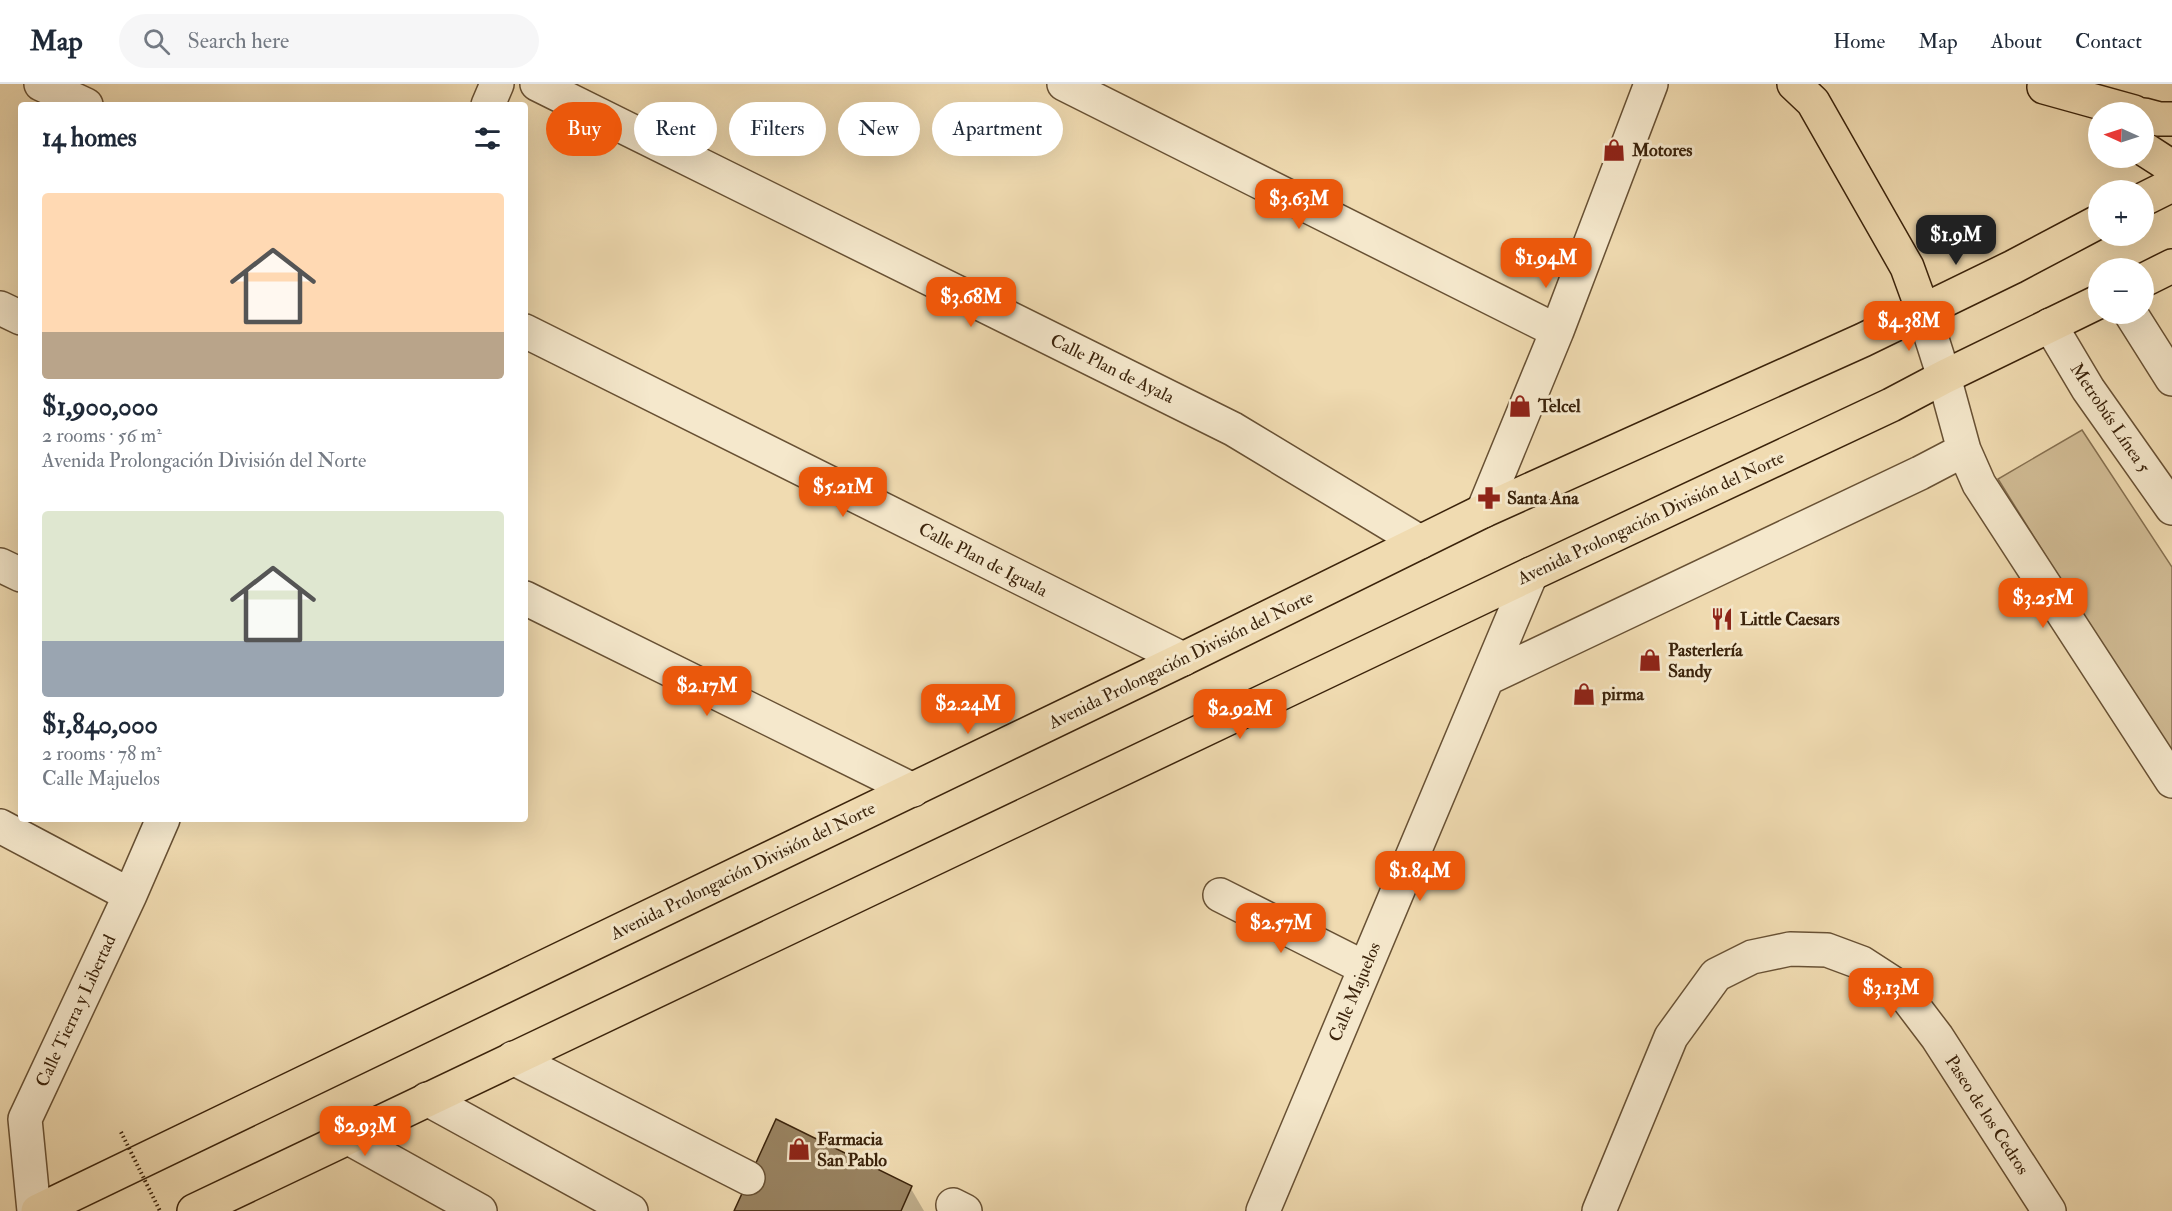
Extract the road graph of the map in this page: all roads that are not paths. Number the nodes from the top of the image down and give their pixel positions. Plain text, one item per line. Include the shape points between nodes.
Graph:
1 (41, 84) edge
2 (497, 84) edge
3 (537, 84) edge
4 (1064, 84) edge
5 (1652, 84) edge
6 (1794, 84) edge
7 (2041, 85) edge
8 (80, 102) edge
9 (489, 102) edge
10 (2100, 102) edge
11 (2088, 115) edge
12 (2154, 118) edge
13 (2172, 118) edge
14 (2154, 155) edge
15 (2172, 167) edge
16 (2172, 185) edge
17 (2154, 195) edge
18 (2088, 227) edge
19 (2172, 266) edge
20 (2154, 275) edge
21 (2088, 307) edge
22 (0, 308) edge
23 (1923, 311) junction
24 (2154, 315) edge
25 (18, 317) edge
26 (2137, 324) edge
27 (2050, 325) junction
28 (1557, 331) junction
29 (528, 332) edge
30 (2172, 344) edge
31 (1944, 376) junction
32 (2172, 379) edge
33 (1964, 450) junction
34 (2172, 508) edge
35 (1483, 511) junction
36 (1420, 542) junction
37 (0, 565) edge
38 (18, 574) edge
39 (1531, 574) junction
40 (528, 599) edge
41 (1183, 660) junction
42 (1488, 678) junction
43 (2172, 781) edge
44 (913, 790) junction
45 (162, 822) edge
46 (0, 826) edge
47 (130, 895) junction
48 (1220, 895) dead end
49 (1365, 968) junction
50 (513, 1058) junction
51 (426, 1099) junction
52 (13, 1113) edge
53 (347, 1137) junction
54 (748, 1178) dead end
55 (198, 1210) edge
56 (36, 1211) edge
57 (480, 1211) edge
58 (631, 1211) edge
59 (1263, 1211) edge
60 (1599, 1211) edge
61 (2049, 1211) edge

1 - 8 street
2 - 9 street
3 - 36 street, Calle Plan de Ayala via 1233,429
4 - 28 street
5 - 28 street
6 - 23 main road via 1813,102 1891,238 1907,267
7 - 10 main road
7 - 11 main road
12 - 13 main road
14 - 15 main road
16 - 17 main road
18 - 23 main road, Avenida Prolongación División del Norte
19 - 20 main road
21 - 27 main road, Avenida Prolongación División del Norte
22 - 25 street
23 - 31 street
23 - 35 main road, Avenida Prolongación División del Norte
24 - 30 street
26 - 32 street
27 - 31 main road, Avenida Prolongación División del Norte
27 - 34 street, Metrobús Línea 5 via 2088,389
28 - 35 street
29 - 41 street, Calle Plan de Iguala
31 - 33 street
31 - 39 main road, Avenida Prolongación División del Norte via 1892,405
33 - 42 street
33 - 43 street via 1979,484
35 - 36 main road, Avenida Prolongación División del Norte
36 - 41 main road, Avenida Prolongación División del Norte
37 - 38 street
39 - 42 street, Calle Majuelos
39 - 50 main road, Avenida Prolongación División del Norte
40 - 44 street
41 - 44 main road, Avenida Prolongación División del Norte
42 - 49 street, Calle Majuelos
44 - 56 main road, Avenida Prolongación División del Norte
45 - 47 street, Calle Tierra y Libertad
46 - 47 street
47 - 52 street, Calle Tierra y Libertad
48 - 49 street
49 - 59 street, Calle Majuelos
50 - 51 main road, Avenida Prolongación División del Norte
50 - 54 street
51 - 53 main road, Avenida Prolongación División del Norte
51 - 58 street
52 - 56 street, Calle Tierra y Libertad
53 - 55 main road, Avenida Prolongación División del Norte
53 - 57 street
60 - 61 street, Paseo de los Cedros via 1671,1037 1716,975 1752,957 1790,949 1827,950 1862,963 1899,987 1937,1037

